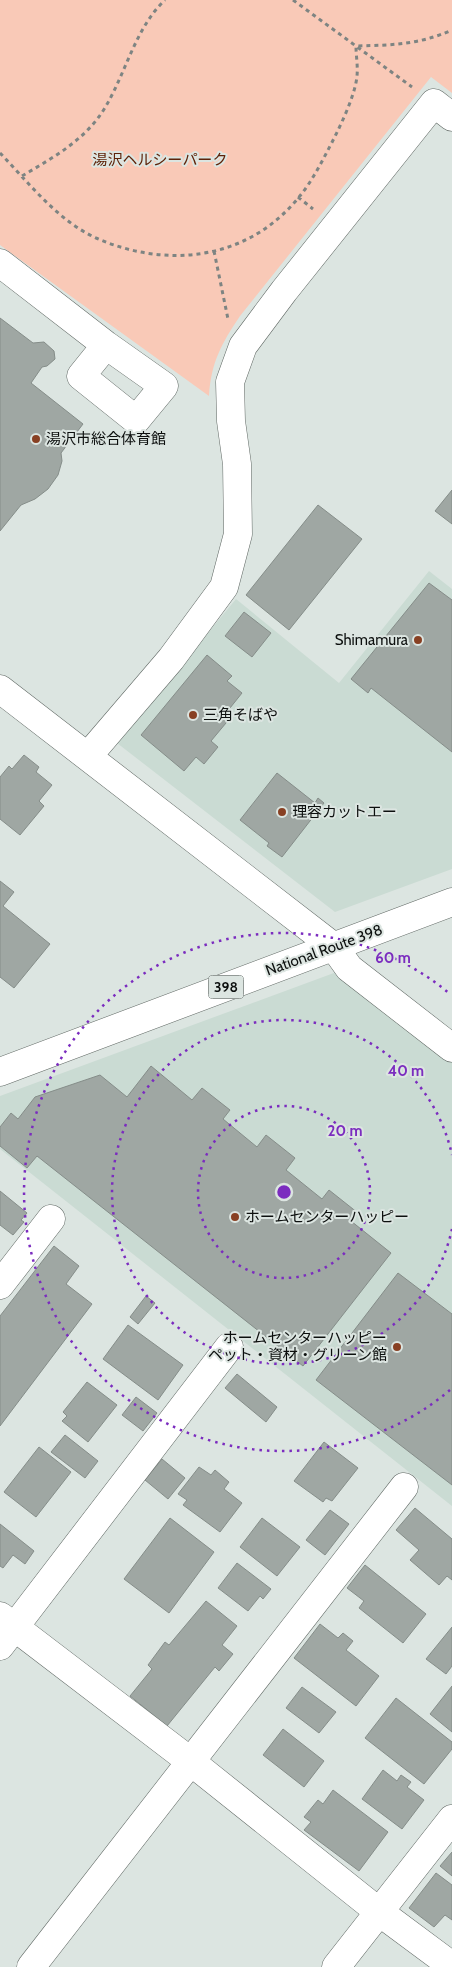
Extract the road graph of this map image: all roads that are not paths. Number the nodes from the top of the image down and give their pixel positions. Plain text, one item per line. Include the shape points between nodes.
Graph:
1 (443, 110) edge
2 (0, 263) edge
3 (106, 345) dead end
4 (0, 689) edge
5 (88, 756) junction
6 (452, 902) edge
7 (334, 947) junction
8 (452, 1048) edge
9 (0, 1072) edge
10 (50, 1219) dead end
11 (0, 1285) edge
12 (229, 1347) dead end
13 (404, 1487) dead end
14 (5, 1630) edge
15 (190, 1761) junction
16 (452, 1818) edge
17 (378, 1911) junction
18 (452, 1966) edge
19 (31, 1967) edge
20 (336, 1967) edge

1 - 5 main road via 284,291 242,346 230,382 237,464 238,534 224,587 171,659
2 - 3 main road
4 - 5 main road
5 - 7 main road
6 - 7 main road, National Route 398 / 398
7 - 8 main road via 349,968
7 - 9 main road, National Route 398 / 398
10 - 11 main road
12 - 14 main road
13 - 15 main road
14 - 15 main road
15 - 17 main road
15 - 19 main road
16 - 17 main road
17 - 18 main road
17 - 20 main road

